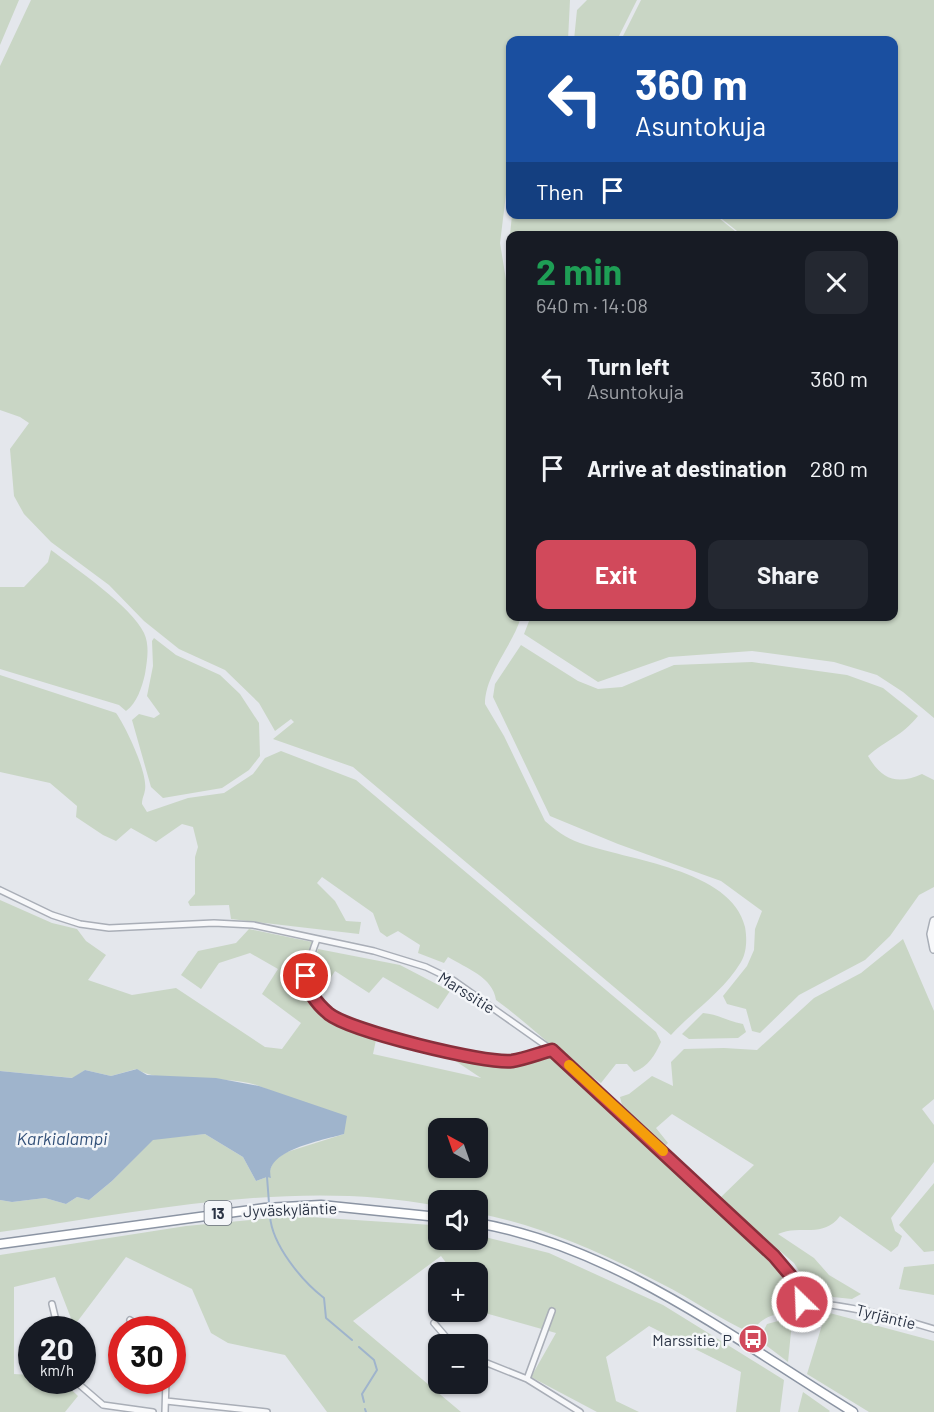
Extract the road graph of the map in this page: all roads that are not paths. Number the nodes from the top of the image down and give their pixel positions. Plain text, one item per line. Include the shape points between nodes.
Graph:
1 (0, 890) edge
2 (934, 921) edge
3 (317, 939) junction
4 (934, 949) edge
5 (552, 1050) junction
6 (428, 1216) edge
7 (488, 1225) edge
8 (0, 1244) edge
9 (802, 1302) junction
10 (52, 1304) dead end
11 (552, 1311) dead end
12 (55, 1316) edge
13 (434, 1323) dead end
14 (799, 1328) dead end
15 (934, 1329) edge
16 (443, 1334) edge
17 (488, 1363) edge
18 (527, 1379) junction
19 (90, 1394) edge
20 (166, 1394) edge
21 (166, 1401) junction
22 (570, 1410) edge
23 (153, 1412) edge
24 (165, 1412) edge
25 (267, 1412) edge
26 (580, 1412) edge
27 (853, 1412) edge

1 - 3 street, Marssitie via 80,924 109,928 214,923 253,926
2 - 4 street
3 - 5 street, Marssitie via 426,967 453,980
3 - 5 street via 306,976 308,990 329,1014 346,1024 471,1057 512,1061
5 - 9 street, Marssitie via 774,1256 796,1282
6 - 8 highway, Jyväskyläntie / 13 via 321,1205 265,1208
7 - 27 highway via 581,1254 666,1296
9 - 14 street
9 - 15 street, Tyrjäntie via 831,1304
10 - 12 street
11 - 18 street
13 - 16 street
17 - 18 street
18 - 22 street
19 - 23 street via 102,1405
20 - 21 street
21 - 24 street
21 - 25 street
22 - 26 street

